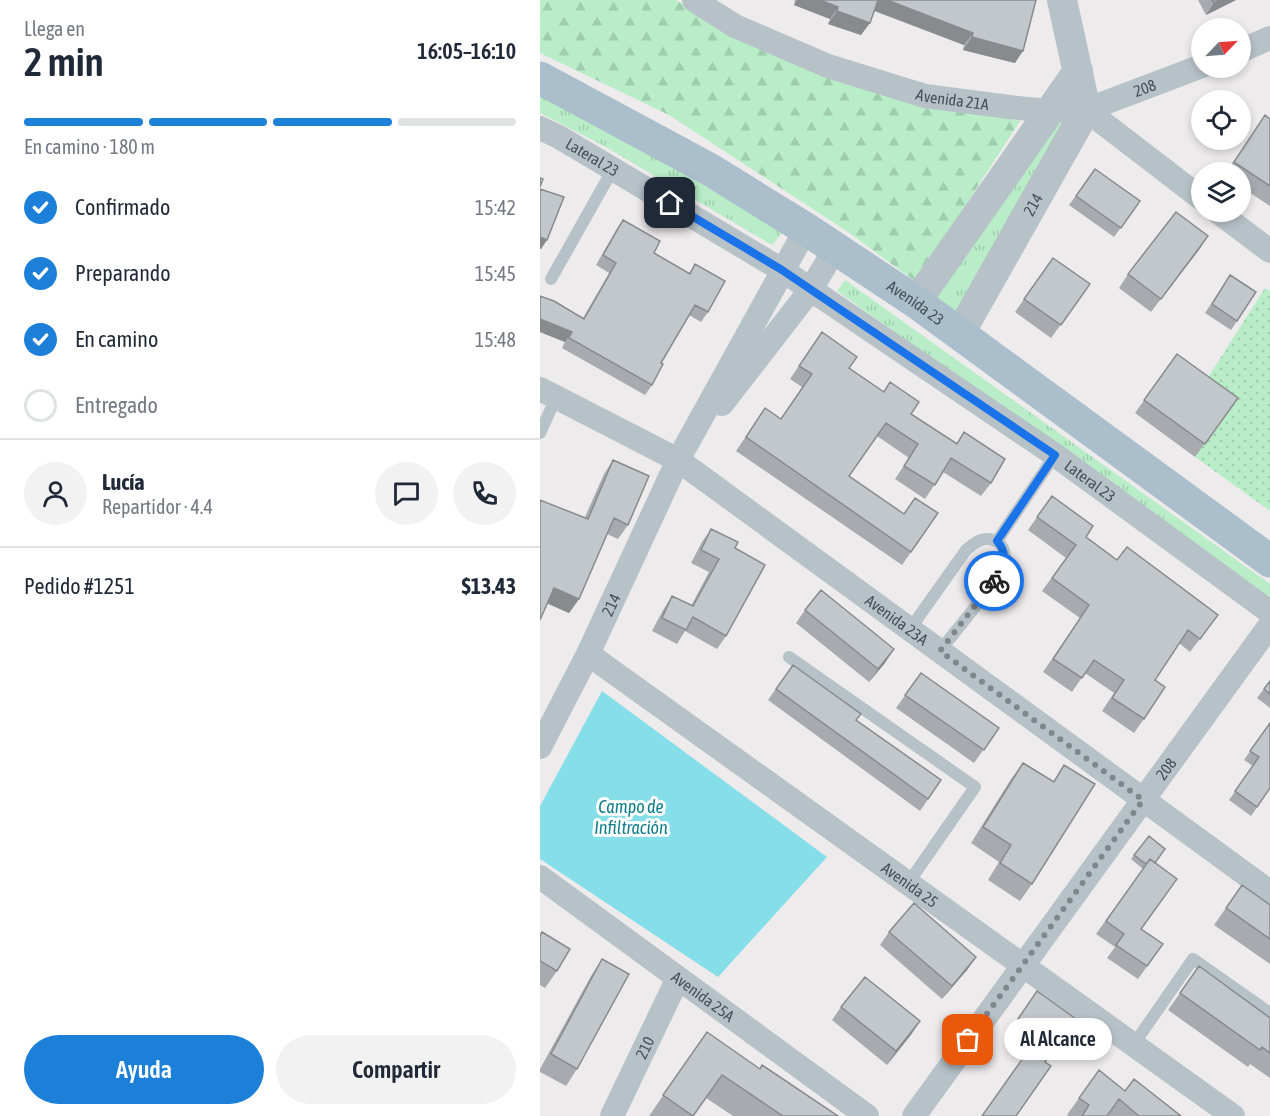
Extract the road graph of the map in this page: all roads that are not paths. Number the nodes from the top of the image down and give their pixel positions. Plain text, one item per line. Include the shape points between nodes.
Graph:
1 (694, 0) edge
2 (1062, 0) edge
3 (1270, 38) edge
4 (1251, 46) edge
5 (1078, 70) junction
6 (1191, 70) edge
7 (540, 78) edge
8 (1086, 110) junction
9 (1049, 111) junction
10 (540, 128) edge
11 (613, 170) junction
12 (1191, 191) edge
13 (1231, 222) edge
14 (806, 229) junction
15 (835, 249) junction
16 (1270, 251) edge
17 (782, 270) junction
18 (551, 279) dead end
19 (811, 290) junction
20 (916, 302) junction
21 (958, 335) junction
22 (548, 393) edge
23 (540, 433) edge
24 (1055, 455) junction
25 (678, 460) junction
26 (997, 541) junction
27 (1270, 561) edge
28 (1270, 612) edge
29 (1270, 625) edge
30 (910, 629) junction
31 (940, 651) junction
32 (588, 654) junction
33 (789, 657) dead end
34 (540, 747) edge
35 (1143, 800) junction
36 (540, 877) edge
37 (909, 882) junction
38 (1270, 892) edge
39 (1023, 965) junction
40 (678, 978) junction
41 (1270, 1013) edge
42 (1134, 1044) junction
43 (612, 1116) edge
44 (867, 1116) edge
45 (914, 1116) edge
46 (1233, 1116) edge

1 - 9 street, Avenida 21A via 735,26 828,66 925,96
2 - 5 street
3 - 4 street
5 - 8 street
5 - 9 street
6 - 8 street, 208
7 - 14 main road, Avenida 23 via 709,169
8 - 9 street, Avenida 21A
8 - 12 street
8 - 21 street, 214
9 - 20 street
10 - 11 street, Lateral 23
11 - 17 street, Lateral 23
11 - 18 lane
13 - 16 street
14 - 15 main road, Avenida 23
14 - 17 street, 214
15 - 19 street, 214
15 - 20 main road, Avenida 23
17 - 19 street, Lateral 23
17 - 25 street, 214
19 - 24 street, Lateral 23
19 - 25 street, 214
20 - 21 main road, Avenida 23
21 - 27 main road, Avenida 23
22 - 23 lane
22 - 25 street, Avenida 23A
24 - 26 lane
24 - 28 street, Lateral 23
25 - 30 street, Avenida 23A
25 - 32 street, 214
26 - 30 lane via 978,540 966,550
26 - 31 lane via 1004,548 1005,558 998,576
29 - 35 street, 208
30 - 31 street, Avenida 23A
31 - 35 street, Avenida 23A
32 - 34 street, 214
32 - 37 street, Avenida 25
33 - 37 lane via 975,787
35 - 38 street, Avenida 23A
35 - 39 street, 208
36 - 40 street, Avenida 25A
37 - 39 street, Avenida 25
39 - 42 street, Avenida 25
39 - 45 street, 208
40 - 43 street, 210
40 - 44 street, Avenida 25A
41 - 42 lane via 1193,959
42 - 46 street, Avenida 25

